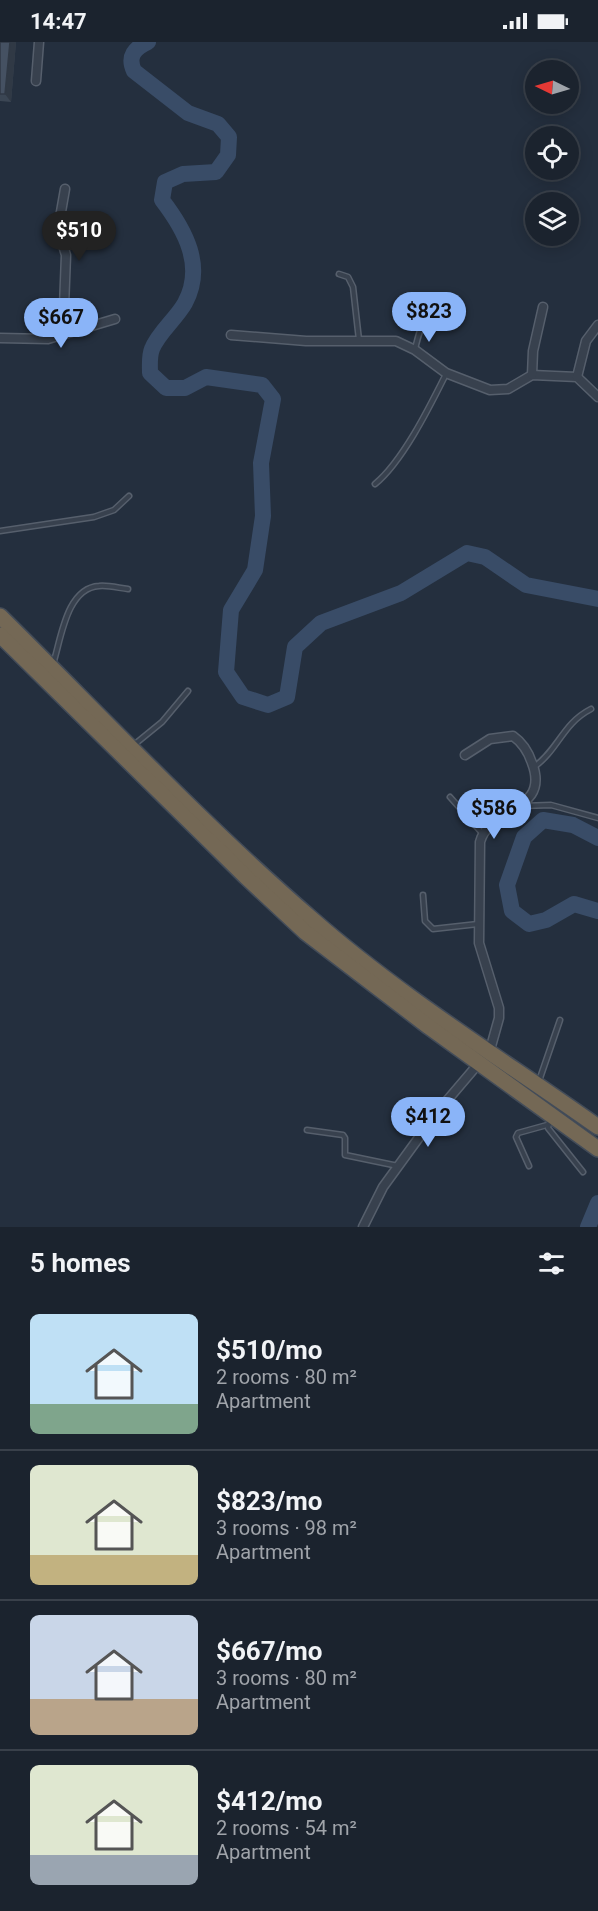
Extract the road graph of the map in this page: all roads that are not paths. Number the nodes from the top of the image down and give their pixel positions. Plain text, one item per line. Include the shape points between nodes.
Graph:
1 (39, 42) edge
2 (36, 81) dead end
3 (65, 189) dead end
4 (339, 274) dead end
5 (452, 306) dead end
6 (543, 307) dead end
7 (115, 319) dead end
8 (598, 325) edge
9 (63, 333) junction
10 (231, 335) dead end
11 (0, 338) edge
12 (360, 340) junction
13 (415, 350) junction
14 (447, 373) junction
15 (532, 375) junction
16 (578, 377) junction
17 (598, 397) edge
18 (375, 484) dead end
19 (129, 496) dead end
20 (0, 531) edge
21 (128, 589) dead end
22 (0, 616) edge
23 (0, 635) edge
24 (52, 668) junction
25 (188, 691) dead end
26 (591, 709) dead end
27 (132, 747) junction
28 (465, 755) dead end
29 (534, 767) junction
30 (450, 797) dead end
31 (520, 806) junction
32 (598, 818) edge
33 (482, 833) junction
34 (423, 895) dead end
35 (479, 924) junction
36 (560, 1020) dead end
37 (490, 1050) junction
38 (479, 1063) junction
39 (538, 1084) junction
40 (550, 1121) junction
41 (598, 1126) edge
42 (307, 1130) dead end
43 (594, 1146) edge
44 (399, 1166) junction
45 (529, 1166) dead end
46 (583, 1172) dead end
47 (363, 1227) edge

1 - 2 street
3 - 9 street via 58,229 66,255
4 - 12 lane via 348,277 353,287
5 - 13 lane via 425,318
6 - 15 street
7 - 9 street
8 - 16 street via 586,341
9 - 11 street via 48,339
10 - 12 street via 306,341
12 - 13 street via 396,341
13 - 14 street
14 - 15 street via 497,391
14 - 18 lane via 428,411 390,469
15 - 16 street
16 - 17 street
19 - 20 lane via 114,510 94,517
21 - 24 lane via 99,586 87,589 76,599
22 - 24 highway
23 - 38 highway via 305,932
24 - 27 highway
25 - 27 lane via 162,722
26 - 29 lane via 575,717 552,750
27 - 37 highway via 313,920 439,1017
28 - 29 street via 490,739 513,736 522,742
29 - 31 street via 535,785 529,800
30 - 33 lane
31 - 32 lane via 551,805
31 - 33 street
33 - 35 street
34 - 35 lane via 425,921 433,929
35 - 37 street via 479,943 499,1008
36 - 39 lane
37 - 39 highway
38 - 40 highway
38 - 44 street
39 - 41 highway
40 - 43 highway
40 - 45 lane via 516,1137
40 - 46 lane
42 - 44 lane via 342,1135 345,1155
44 - 47 street

